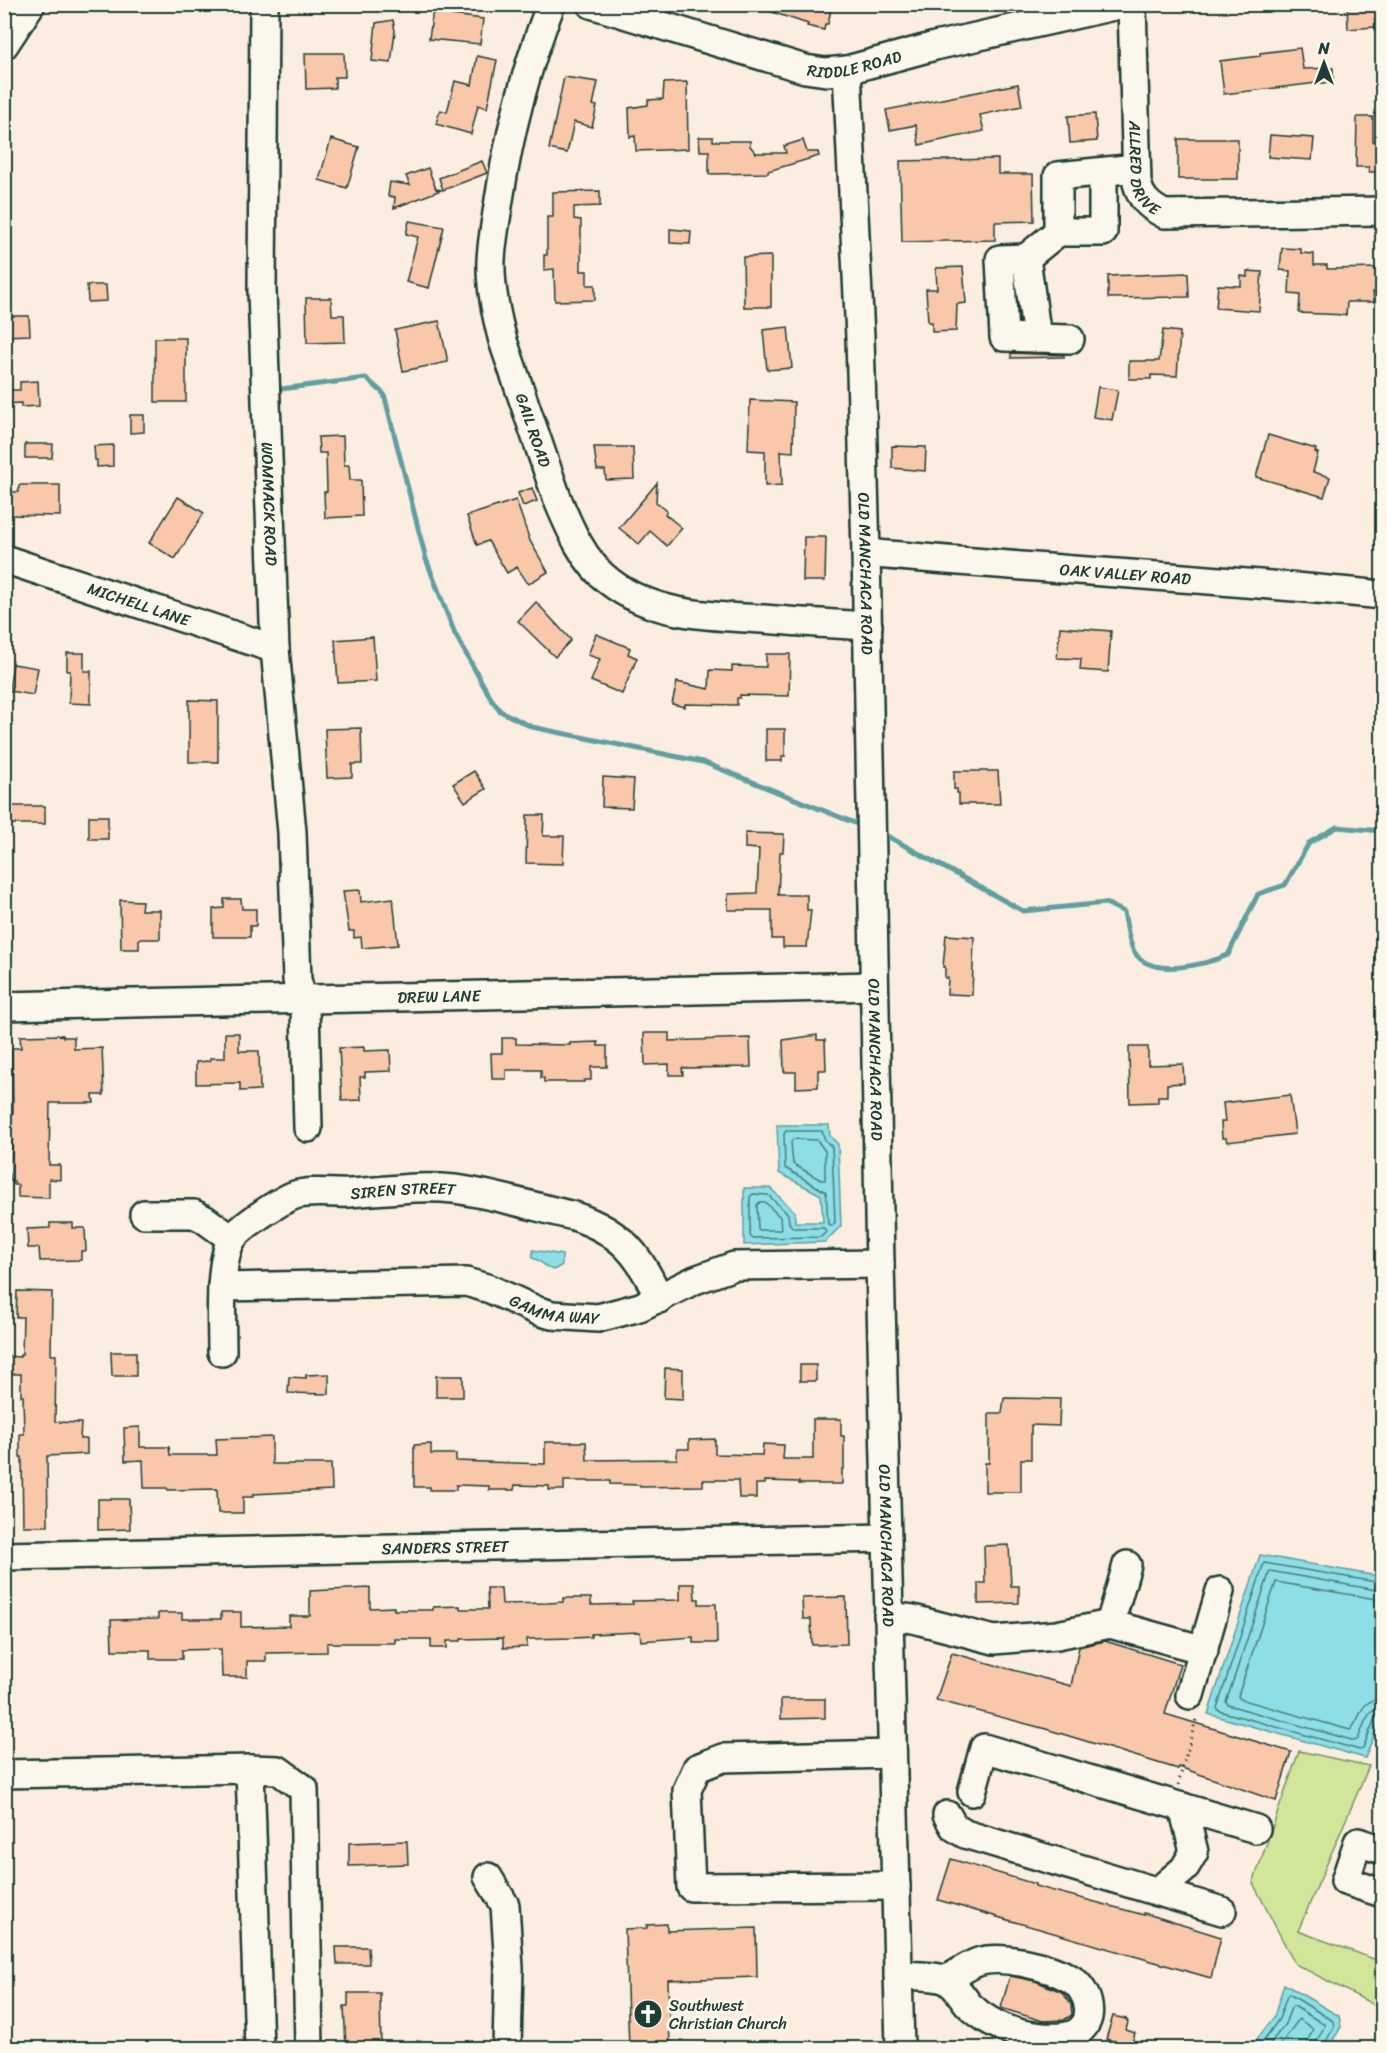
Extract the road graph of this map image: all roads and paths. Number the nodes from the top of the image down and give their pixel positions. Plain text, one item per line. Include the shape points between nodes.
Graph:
1 (31, 4) edge
2 (264, 4) edge
3 (551, 4) edge
4 (591, 4) edge
5 (1124, 4) edge
6 (1132, 4) edge
7 (4, 45) edge
8 (847, 70) junction
9 (1103, 172) junction
10 (1138, 180) junction
11 (1103, 201) junction
12 (1383, 211) edge
13 (1058, 232) junction
14 (1070, 339) dead end
15 (866, 554) junction
16 (4, 559) edge
17 (1383, 595) edge
18 (868, 626) junction
19 (275, 649) junction
20 (874, 986) junction
21 (303, 999) junction
22 (4, 1006) edge
23 (308, 1128) dead end
24 (144, 1214) dead end
25 (232, 1239) junction
26 (880, 1264) junction
27 (222, 1287) junction
28 (659, 1299) junction
29 (222, 1352) dead end
30 (886, 1538) junction
31 (4, 1556) edge
32 (1127, 1564) dead end
33 (1220, 1591) dead end
34 (888, 1616) junction
35 (1110, 1624) junction
36 (1204, 1650) junction
37 (1190, 1695) joint
38 (892, 1754) junction
39 (250, 1769) junction
40 (4, 1774) edge
41 (972, 1792) dead end
42 (1178, 1805) junction
43 (947, 1815) dead end
44 (1256, 1828) dead end
45 (1383, 1850) edge
46 (488, 1877) dead end
47 (896, 1886) junction
48 (1157, 1892) junction
49 (1383, 1893) edge
50 (1222, 1911) dead end
51 (898, 1975) junction
52 (946, 1980) junction
53 (259, 2049) edge
54 (309, 2049) edge
55 (507, 2049) edge
56 (900, 2049) edge

1 - 7 street
2 - 19 street, WOMMACK ROAD via 262,291
3 - 18 street, GAIL ROAD via 506,155 491,260 503,341 567,523 609,582 652,605 705,616
4 - 8 street, RIDDLE ROAD via 805,69
5 - 8 street, RIDDLE ROAD
6 - 10 street, ALLRED DRIVE
8 - 15 street, OLD MANCHACA ROAD
9 - 10 street
9 - 11 street
9 - 13 street via 1058,176
10 - 11 street
10 - 12 street, ALLRED DRIVE via 1148,205 1164,214
11 - 13 street via 1103,232
13 - 14 street via 1026,258 1037,338
15 - 17 street, OAK VALLEY ROAD
15 - 18 street, OLD MANCHACA ROAD
16 - 19 street, MICHELL LANE
18 - 20 street, OLD MANCHACA ROAD
19 - 21 street, WOMMACK ROAD via 292,844 297,980
20 - 21 street, DREW LANE
20 - 26 street, OLD MANCHACA ROAD
21 - 22 street, DREW LANE
21 - 23 street, WOMMACK ROAD
24 - 25 street via 194,1214
25 - 27 street
25 - 28 street, SIREN STREET via 269,1209 296,1195 453,1189 574,1216 608,1231 641,1261
26 - 28 street, GAMMA WAY via 734,1266
26 - 30 street, OLD MANCHACA ROAD
27 - 28 street, GAMMA WAY via 466,1282 538,1311 598,1318
27 - 29 street
30 - 31 street, SANDERS STREET
30 - 34 street, OLD MANCHACA ROAD
32 - 35 street
33 - 36 street
34 - 35 street via 994,1640 1057,1635
34 - 38 street, OLD MANCHACA ROAD
35 - 36 street
36 - 37 street
37 - 42 path via 1197,1717
38 - 47 street, OLD MANCHACA ROAD
38 - 47 street via 723,1758 697,1768 687,1790 691,1887
39 - 40 street
39 - 53 street
39 - 54 street via 278,1770 304,1789
41 - 42 street via 984,1748
42 - 44 street
42 - 48 street via 1194,1852 1184,1869
43 - 48 street via 954,1827 965,1834
45 - 49 street via 1358,1842 1345,1881
46 - 55 street via 505,1905 509,1968
47 - 51 street, OLD MANCHACA ROAD
48 - 50 street
51 - 52 street
51 - 56 street, OLD MANCHACA ROAD
52 - 52 street via 969,2006 1016,2032 1065,2037 1077,2033 1089,2011 1080,1984 1047,1969 994,1959

